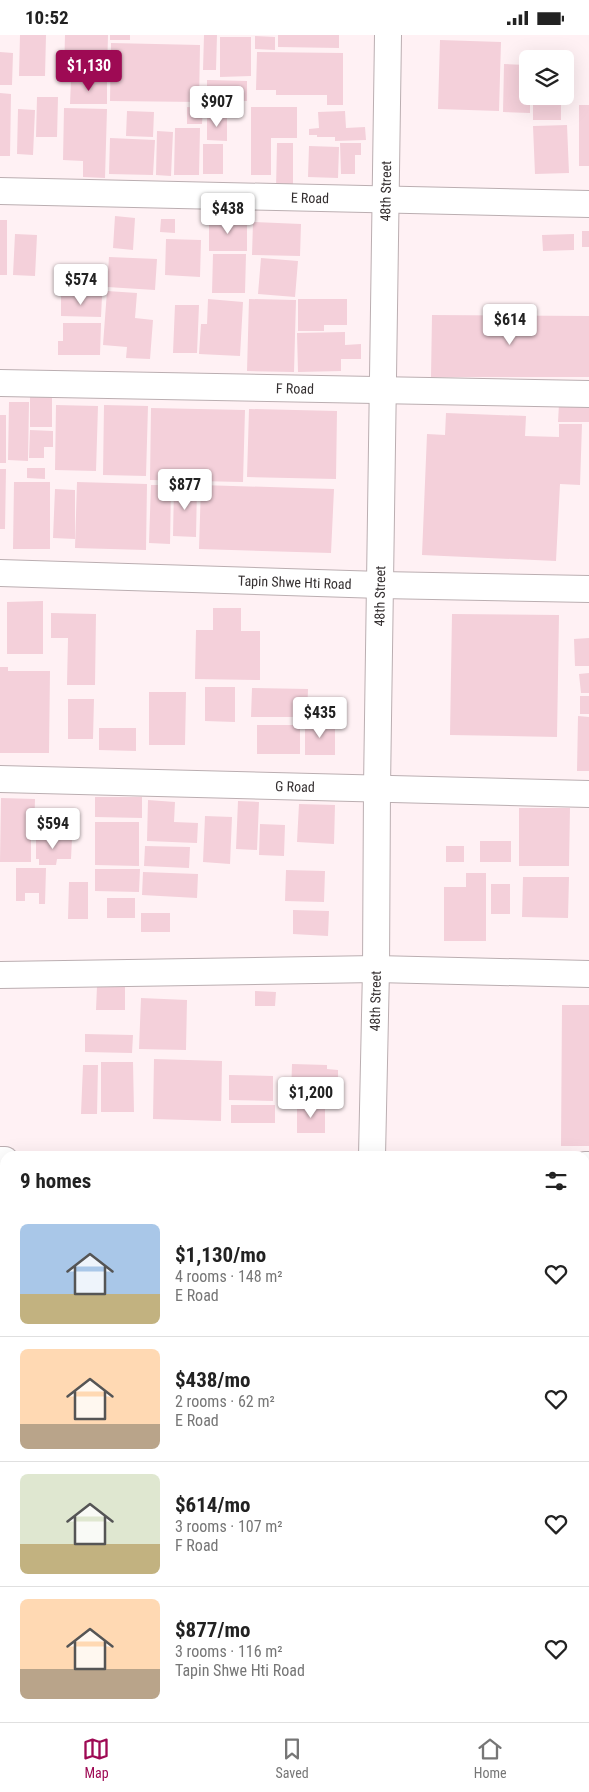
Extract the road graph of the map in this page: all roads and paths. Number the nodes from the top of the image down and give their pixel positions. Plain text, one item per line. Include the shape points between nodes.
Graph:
1 (388, 35) edge
2 (0, 191) edge
3 (386, 198) junction
4 (589, 203) edge
5 (0, 383) edge
6 (383, 390) junction
7 (589, 394) edge
8 (0, 573) edge
9 (381, 585) junction
10 (589, 589) edge
11 (0, 779) edge
12 (377, 788) junction
13 (589, 794) edge
14 (376, 969) junction
15 (589, 974) edge
16 (0, 975) edge
17 (372, 1151) edge

1 - 3 street, 48th Street
2 - 3 street, E Road
3 - 4 street, E Road
3 - 6 street, 48th Street
5 - 6 street, F Road
6 - 7 street, F Road
6 - 9 street, 48th Street
8 - 9 street, Tapin Shwe Hti Road
9 - 10 street, Tapin Shwe Hti Road
9 - 12 street, 48th Street
11 - 12 street, G Road
12 - 13 street, G Road
12 - 14 street, 48th Street
14 - 15 street
14 - 16 street
14 - 17 street, 48th Street

